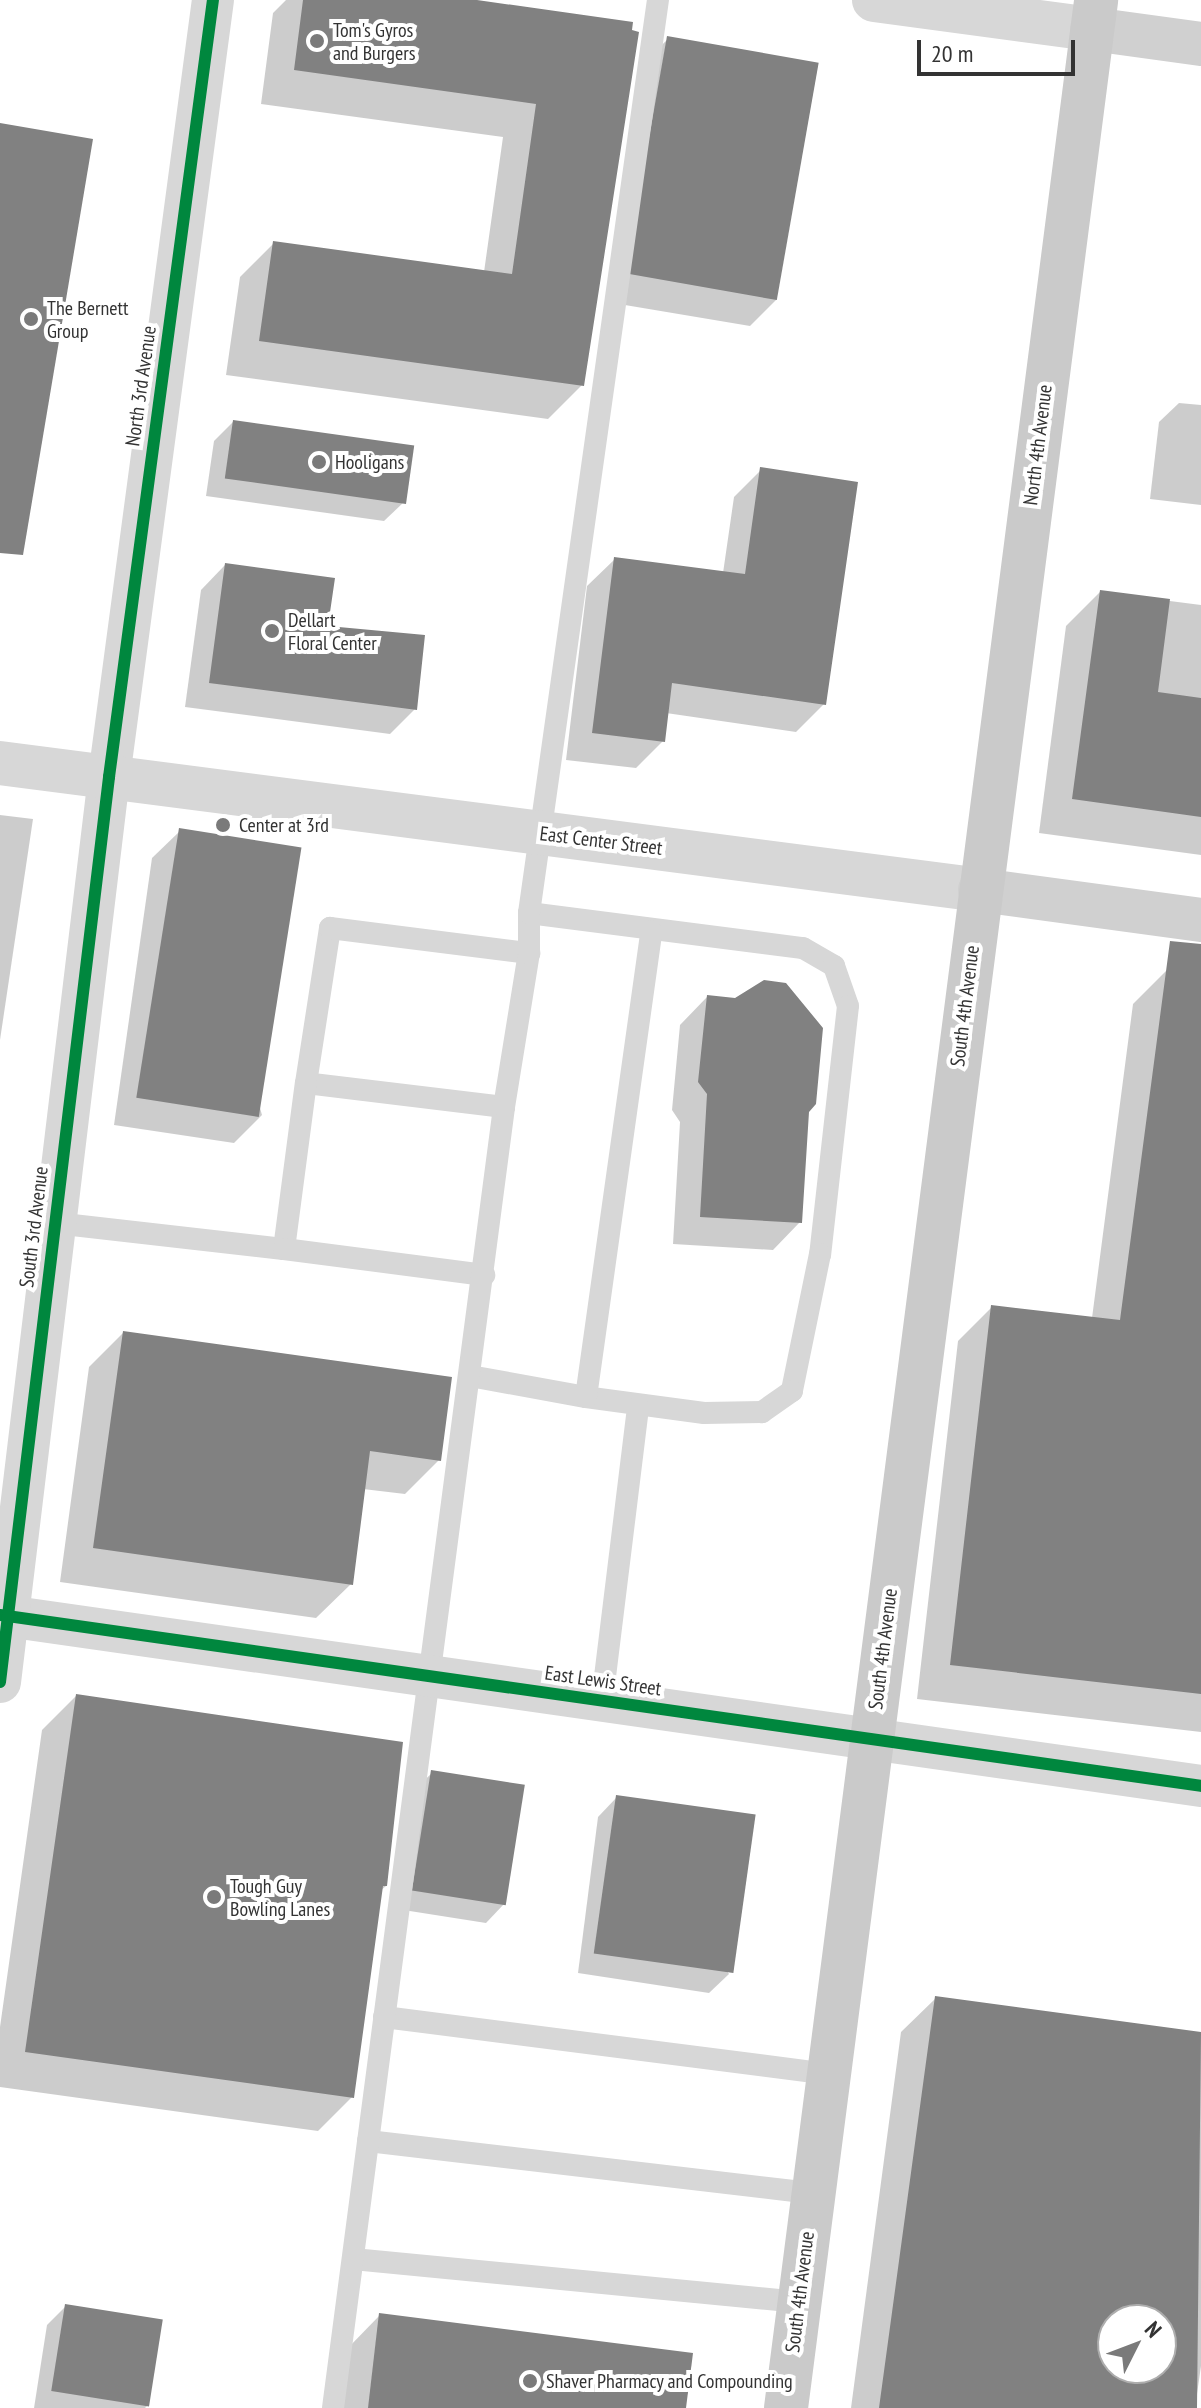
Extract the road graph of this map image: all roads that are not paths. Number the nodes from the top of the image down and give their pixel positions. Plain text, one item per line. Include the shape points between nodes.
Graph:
1 (213, 0) edge
2 (658, 0) edge
3 (874, 0) edge
4 (1094, 15) edge
5 (1201, 44) edge
6 (0, 763) edge
7 (109, 777) junction
8 (544, 834) junction
9 (980, 890) junction
10 (529, 913) junction
11 (1201, 920) edge
12 (651, 932) junction
13 (529, 953) junction
14 (306, 1083) junction
15 (504, 1107) junction
16 (55, 1223) junction
17 (284, 1249) junction
18 (484, 1275) junction
19 (470, 1376) junction
20 (586, 1397) junction
21 (638, 1407) junction
22 (4, 1616) edge
23 (429, 1676) junction
24 (0, 1682) edge
25 (602, 1701) junction
26 (872, 1739) junction
27 (1201, 1786) edge
28 (384, 2017) junction
29 (829, 2074) junction
30 (368, 2141) junction
31 (813, 2193) junction
32 (353, 2259) junction
33 (799, 2302) junction
34 (333, 2408) edge
35 (786, 2408) edge

1 - 7 street, North 3rd Avenue
2 - 8 lane
3 - 4 street
4 - 5 main road
4 - 9 main road, North 4th Avenue
6 - 7 street, East Center Street
7 - 8 street, East Center Street
7 - 16 street, South 3rd Avenue
8 - 9 street, East Center Street
8 - 10 lane
9 - 11 main road, East Center Street
9 - 26 main road, South 4th Avenue
10 - 12 lane
10 - 13 lane
12 - 20 lane
12 - 21 lane via 803,948 834,966 848,1006 820,1254 792,1391 762,1412
13 - 14 lane via 330,928
13 - 15 lane
14 - 15 lane
14 - 17 lane
15 - 18 lane
16 - 17 lane
16 - 22 street, South 3rd Avenue
17 - 18 lane
18 - 19 lane
19 - 20 lane
19 - 23 lane
20 - 21 lane
21 - 25 lane
22 - 23 street, East Lewis Street
22 - 24 street, South 3rd Avenue
23 - 25 street, East Lewis Street
23 - 28 lane
25 - 26 street, East Lewis Street
26 - 27 street, East Lewis Street
26 - 29 main road, South 4th Avenue
28 - 29 lane
28 - 30 lane
29 - 31 main road, South 4th Avenue
30 - 31 lane
30 - 32 lane
31 - 33 main road, South 4th Avenue
32 - 33 lane
32 - 34 lane
33 - 35 main road, South 4th Avenue

